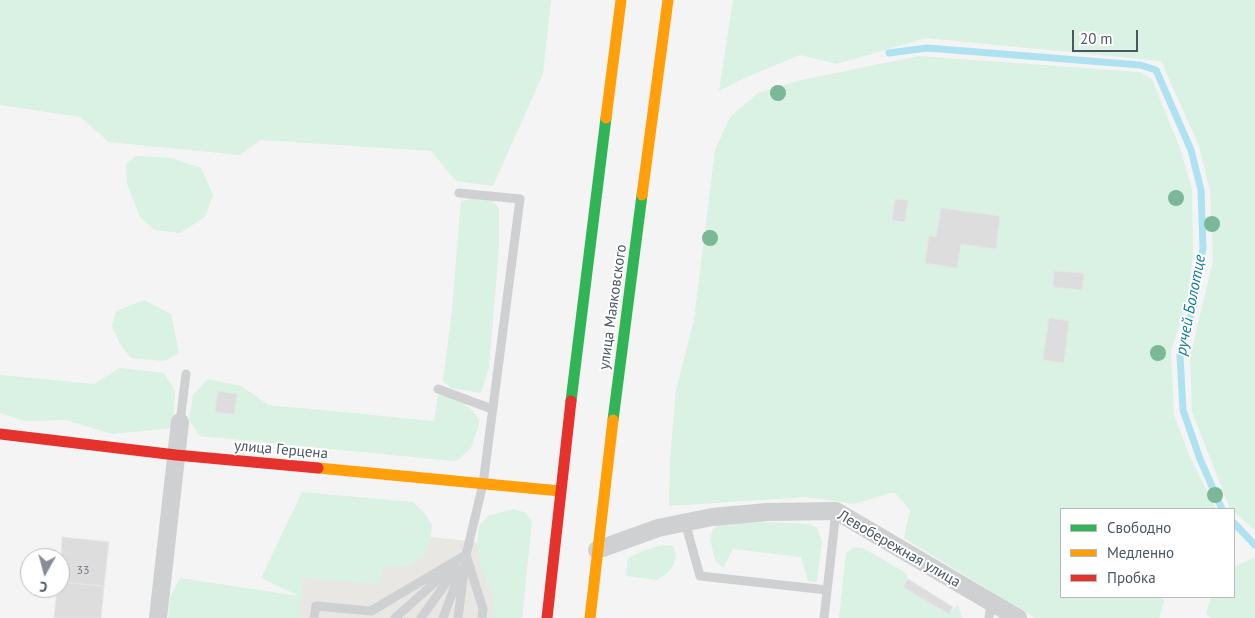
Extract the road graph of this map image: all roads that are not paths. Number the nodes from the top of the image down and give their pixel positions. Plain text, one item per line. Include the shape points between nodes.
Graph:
1 (621, 0) edge
2 (668, 0) edge
3 (459, 193) dead end
4 (186, 374) dead end
5 (438, 389) dead end
6 (492, 409) junction
7 (180, 422) joint
8 (0, 434) edge
9 (176, 455) junction
10 (483, 484) junction
11 (560, 491) junction
12 (836, 510) junction
13 (684, 522) junction
14 (597, 550) junction
15 (466, 555) junction
16 (827, 590) junction
17 (990, 610) edge
18 (158, 618) edge
19 (314, 618) edge
20 (395, 618) edge
21 (421, 618) edge
22 (442, 618) edge
23 (458, 618) edge
24 (482, 618) edge
25 (547, 618) edge
26 (590, 618) edge
27 (824, 618) edge
28 (1018, 618) edge

1 - 11 main road, улица Маяковского
2 - 14 main road, улица Маяковского
3 - 6 lane via 520,199
4 - 7 lane
5 - 6 lane
6 - 10 lane
7 - 9 street
8 - 9 main road, улица Герцена
9 - 10 main road, улица Герцена
9 - 18 street
10 - 11 main road, улица Герцена
10 - 15 lane
11 - 25 main road, улица Маяковского
12 - 13 street, Левобережная улица via 767,512
12 - 16 lane
12 - 17 street, Левобережная улица
13 - 14 street, Левобережная улица
13 - 16 lane via 700,576
14 - 26 main road, улица Маяковского
15 - 19 lane via 371,611 316,606
15 - 20 lane
15 - 21 lane
15 - 22 lane
15 - 23 lane
15 - 24 lane via 483,609
16 - 27 lane
17 - 28 street, Левобережная улица

